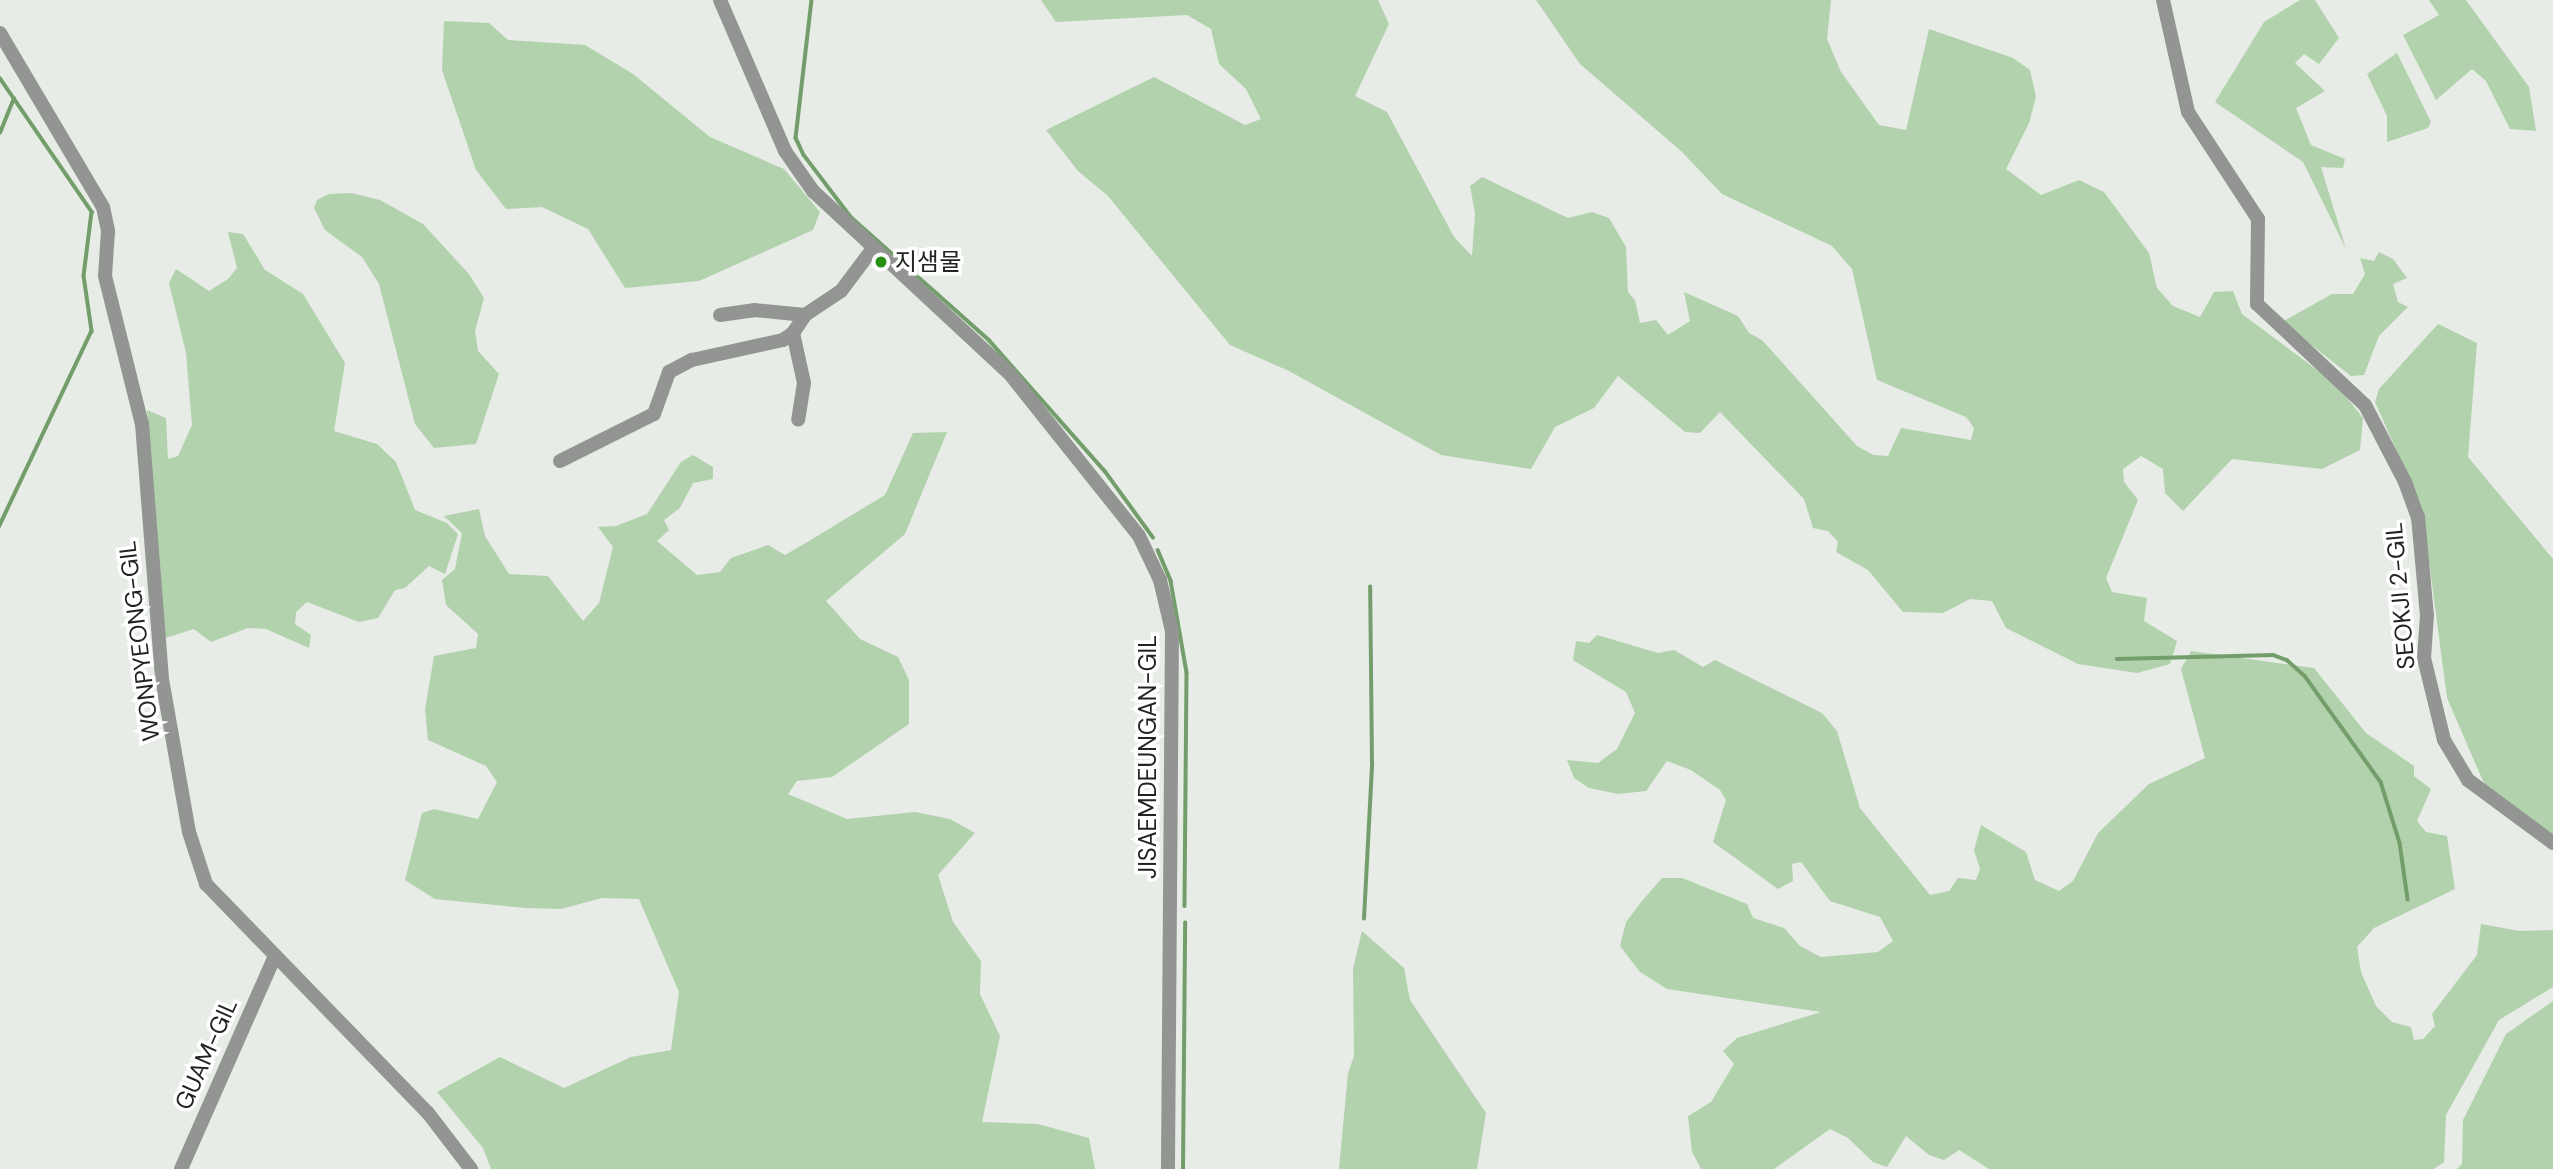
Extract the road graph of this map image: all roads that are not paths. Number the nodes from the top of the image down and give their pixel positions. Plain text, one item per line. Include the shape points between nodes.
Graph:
1 (720, 0) edge
2 (2162, 0) edge
3 (0, 33) edge
4 (874, 247) junction
5 (720, 314) dead end
6 (805, 315) junction
7 (793, 333) junction
8 (798, 421) dead end
9 (559, 461) dead end
10 (2553, 843) edge
11 (274, 958) junction
12 (181, 1169) edge
13 (471, 1169) edge
14 (1168, 1169) edge

1 - 4 street, JISAEMDEUNGAN-GIL via 785,151 813,191
2 - 10 street, SEOKJI 2-GIL via 2188,112 2258,219 2257,304 2365,405 2406,482 2418,517 2427,615 2424,658 2444,740 2469,780
3 - 11 street, WONPYEONG-GIL via 103,207 108,231 105,276 142,424 162,679 189,831 206,884
4 - 6 street via 841,291
4 - 14 street, JISAEMDEUNGAN-GIL via 1009,373 1139,536 1160,580 1172,631
5 - 6 street via 754,310
6 - 7 street
7 - 8 street via 804,383
7 - 9 street via 783,340 692,360 669,372 654,414
11 - 12 street, GUAM-GIL
11 - 13 street, WONPYEONG-GIL via 428,1113

